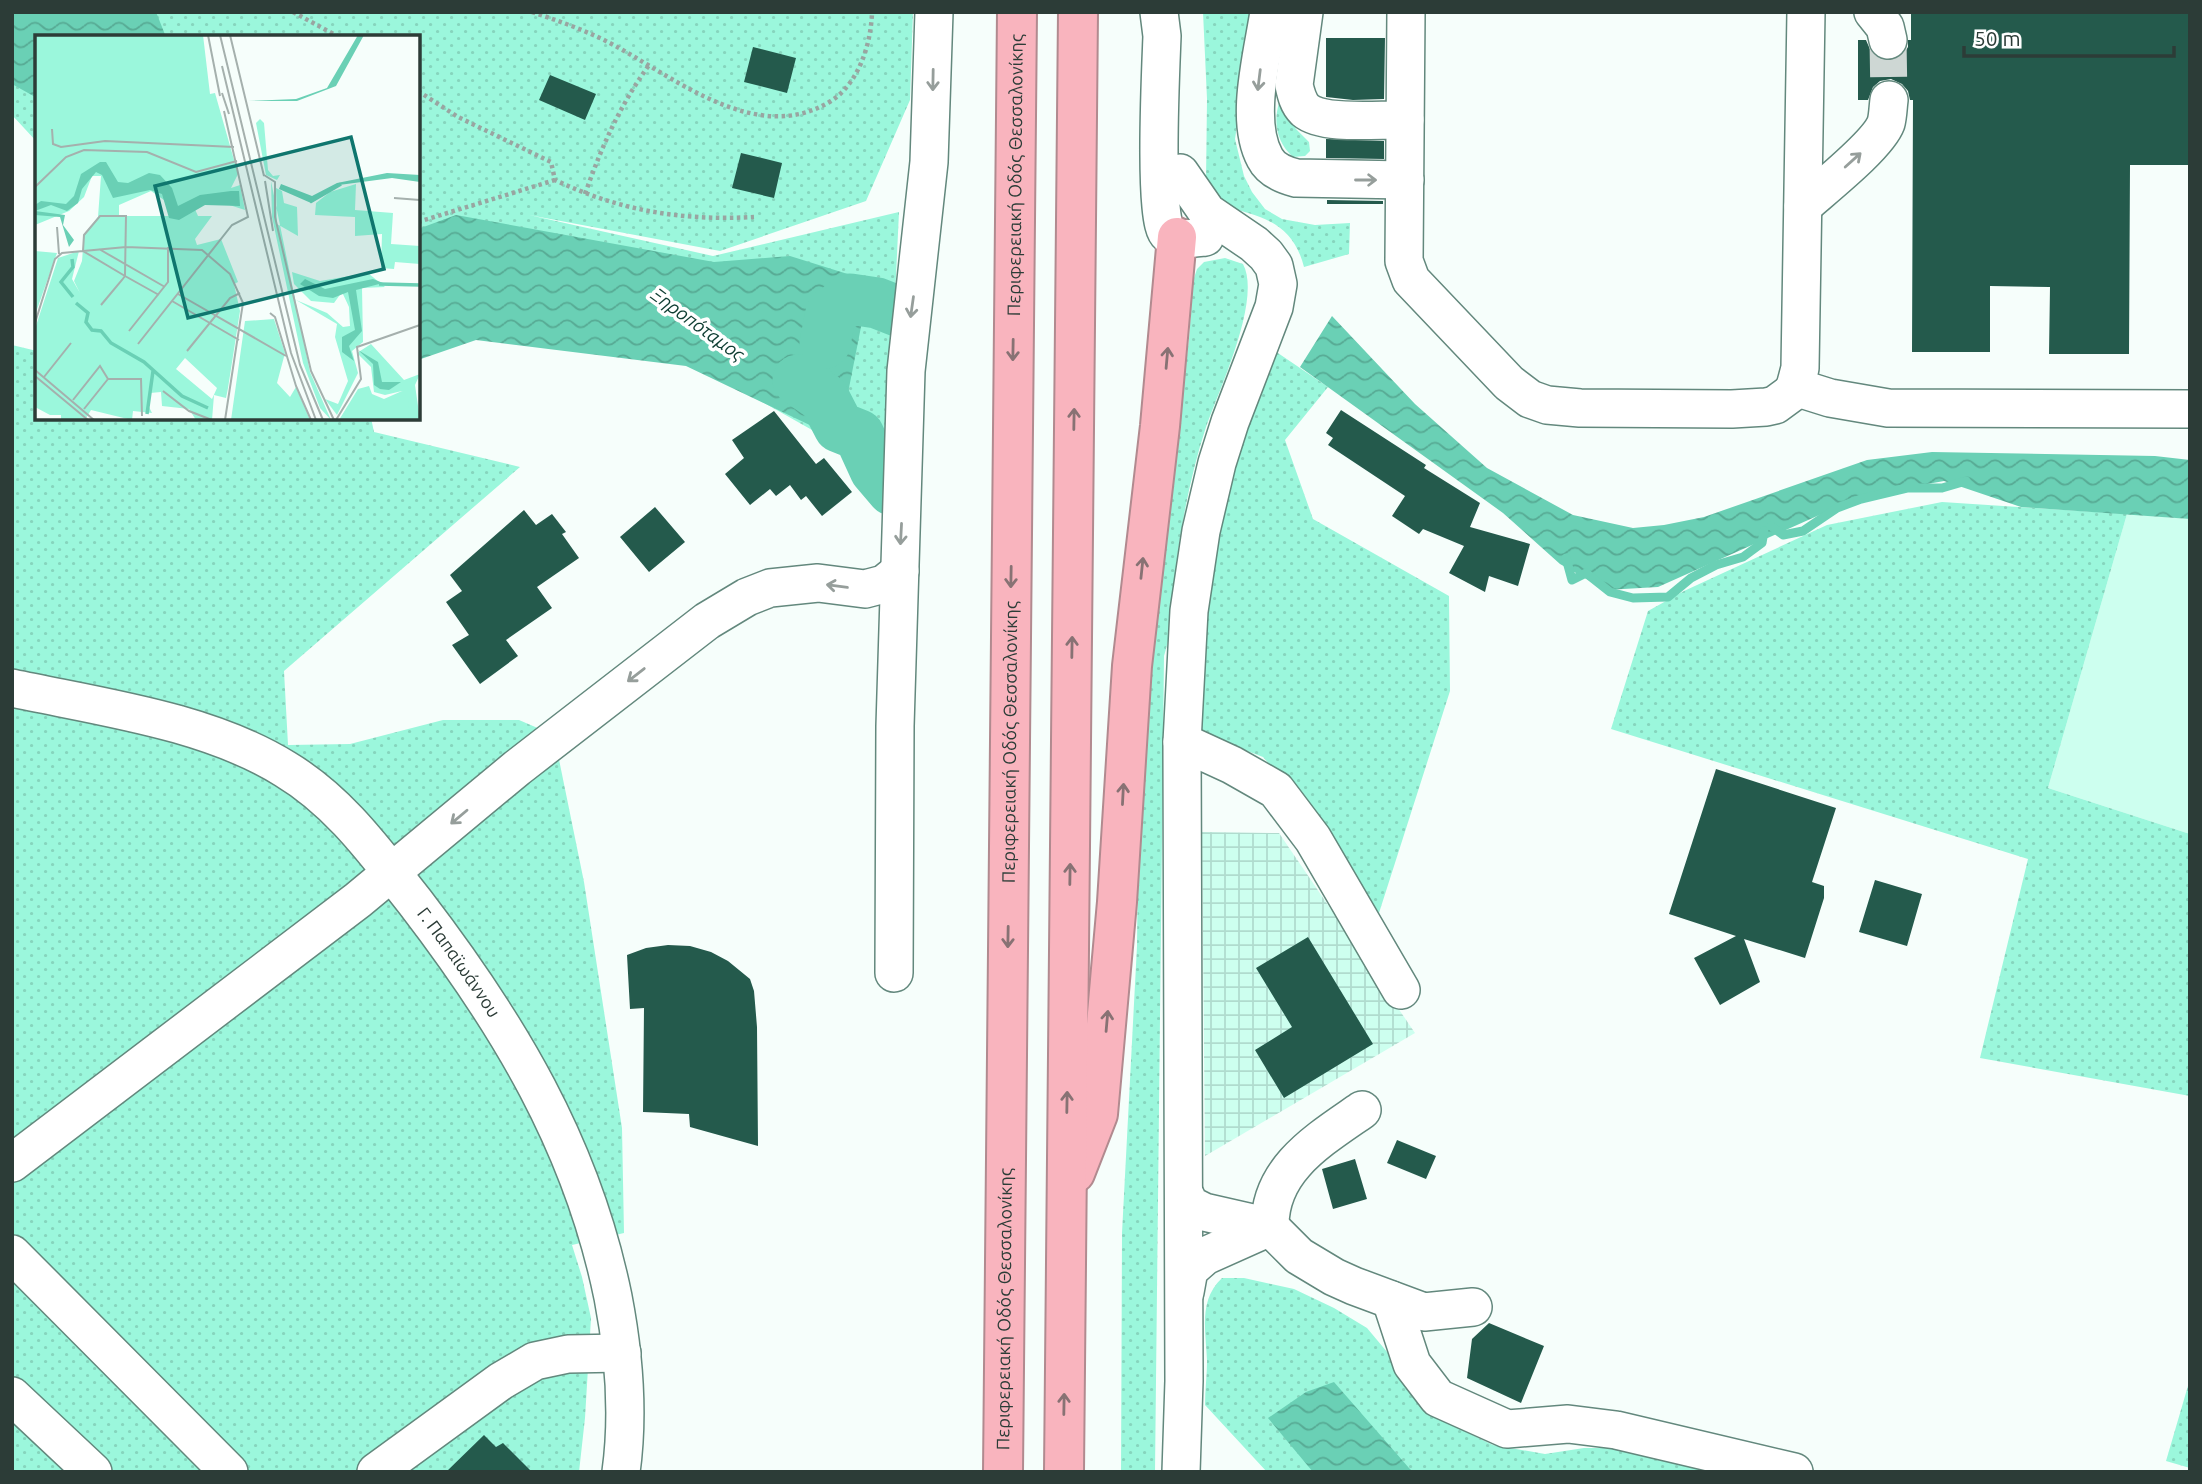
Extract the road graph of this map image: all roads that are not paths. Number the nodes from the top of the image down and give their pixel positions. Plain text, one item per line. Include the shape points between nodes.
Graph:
1 (934, 12) edge
2 (1017, 12) edge
3 (1078, 12) edge
4 (1159, 12) edge
5 (1181, 12) edge
6 (1269, 12) edge
7 (1304, 12) edge
8 (1406, 12) edge
9 (1805, 12) edge
10 (1889, 100) tunnel mouth
11 (1405, 120) junction
12 (1180, 173) junction
13 (1405, 180) junction
14 (1803, 206) junction
15 (1241, 236) junction
16 (1177, 237) junction
17 (1795, 387) junction
18 (2190, 409) edge
19 (900, 571) junction
20 (12, 688) edge
21 (1182, 742) junction
22 (391, 872) junction
23 (894, 973) dead end
24 (1401, 990) dead end
25 (1362, 1110) dead end
26 (12, 1163) edge
27 (1184, 1193) junction
28 (1067, 1194) junction
29 (1270, 1227) junction
30 (12, 1254) edge
31 (1184, 1296) junction
32 (1391, 1300) junction
33 (1473, 1307) dead end
34 (622, 1353) junction
35 (12, 1396) edge
36 (93, 1472) edge
37 (229, 1472) edge
38 (376, 1472) edge
39 (621, 1472) edge
40 (1003, 1472) edge
41 (1064, 1472) edge
42 (1181, 1472) edge
43 (1794, 1472) edge

1 -> 19 street via 929,162 906,371
2 -> 40 highway, Περιφερειακή Οδός Θεσσαλονίκης
28 -> 3 highway
4 - 16 street via 1159,196 1164,229
5 - 12 street
6 -> 13 street via 1255,123 1264,158 1282,174 1296,178
7 - 11 street via 1294,85 1303,108 1326,118
8 - 11 street
9 - 14 street
14 -> 10 street via 1882,131
11 - 13 street
12 - 15 street via 1207,212
12 - 16 street
13 - 17 street via 1404,261 1408,276 1490,365 1530,399 1580,408 1756,408 1779,403
14 - 17 street via 1802,353
15 - 16 street
15 - 21 street via 1274,266 1278,295 1230,422 1201,531 1188,623
28 -> 16 highway via 1098,1114 1132,666
17 - 18 street via 1888,408
19 -> 22 street via 884,584 865,589 794,584 763,590 731,606 527,760
19 - 23 street
20 - 22 street, Γ. Παπαϊωάννου via 162,721 254,751 333,805
21 - 24 street via 1276,790 1313,839
21 - 27 street
22 - 26 street
22 - 34 street, Γ. Παπαϊωάννου via 493,1010 555,1120 595,1222
25 - 29 street via 1319,1140 1283,1177 1272,1198
27 - 29 street via 1190,1205 1204,1212
27 - 31 street
41 -> 28 highway
29 - 31 street via 1205,1256 1189,1270
29 - 32 street via 1314,1265
30 - 37 street
31 - 42 street
32 - 33 street via 1424,1312
32 - 43 street via 1412,1364 1438,1398 1507,1429 1568,1424 1616,1430
34 - 38 street via 568,1354 535,1362 501,1381
34 - 39 street, Γ. Παπαϊωάννου
35 - 36 street

